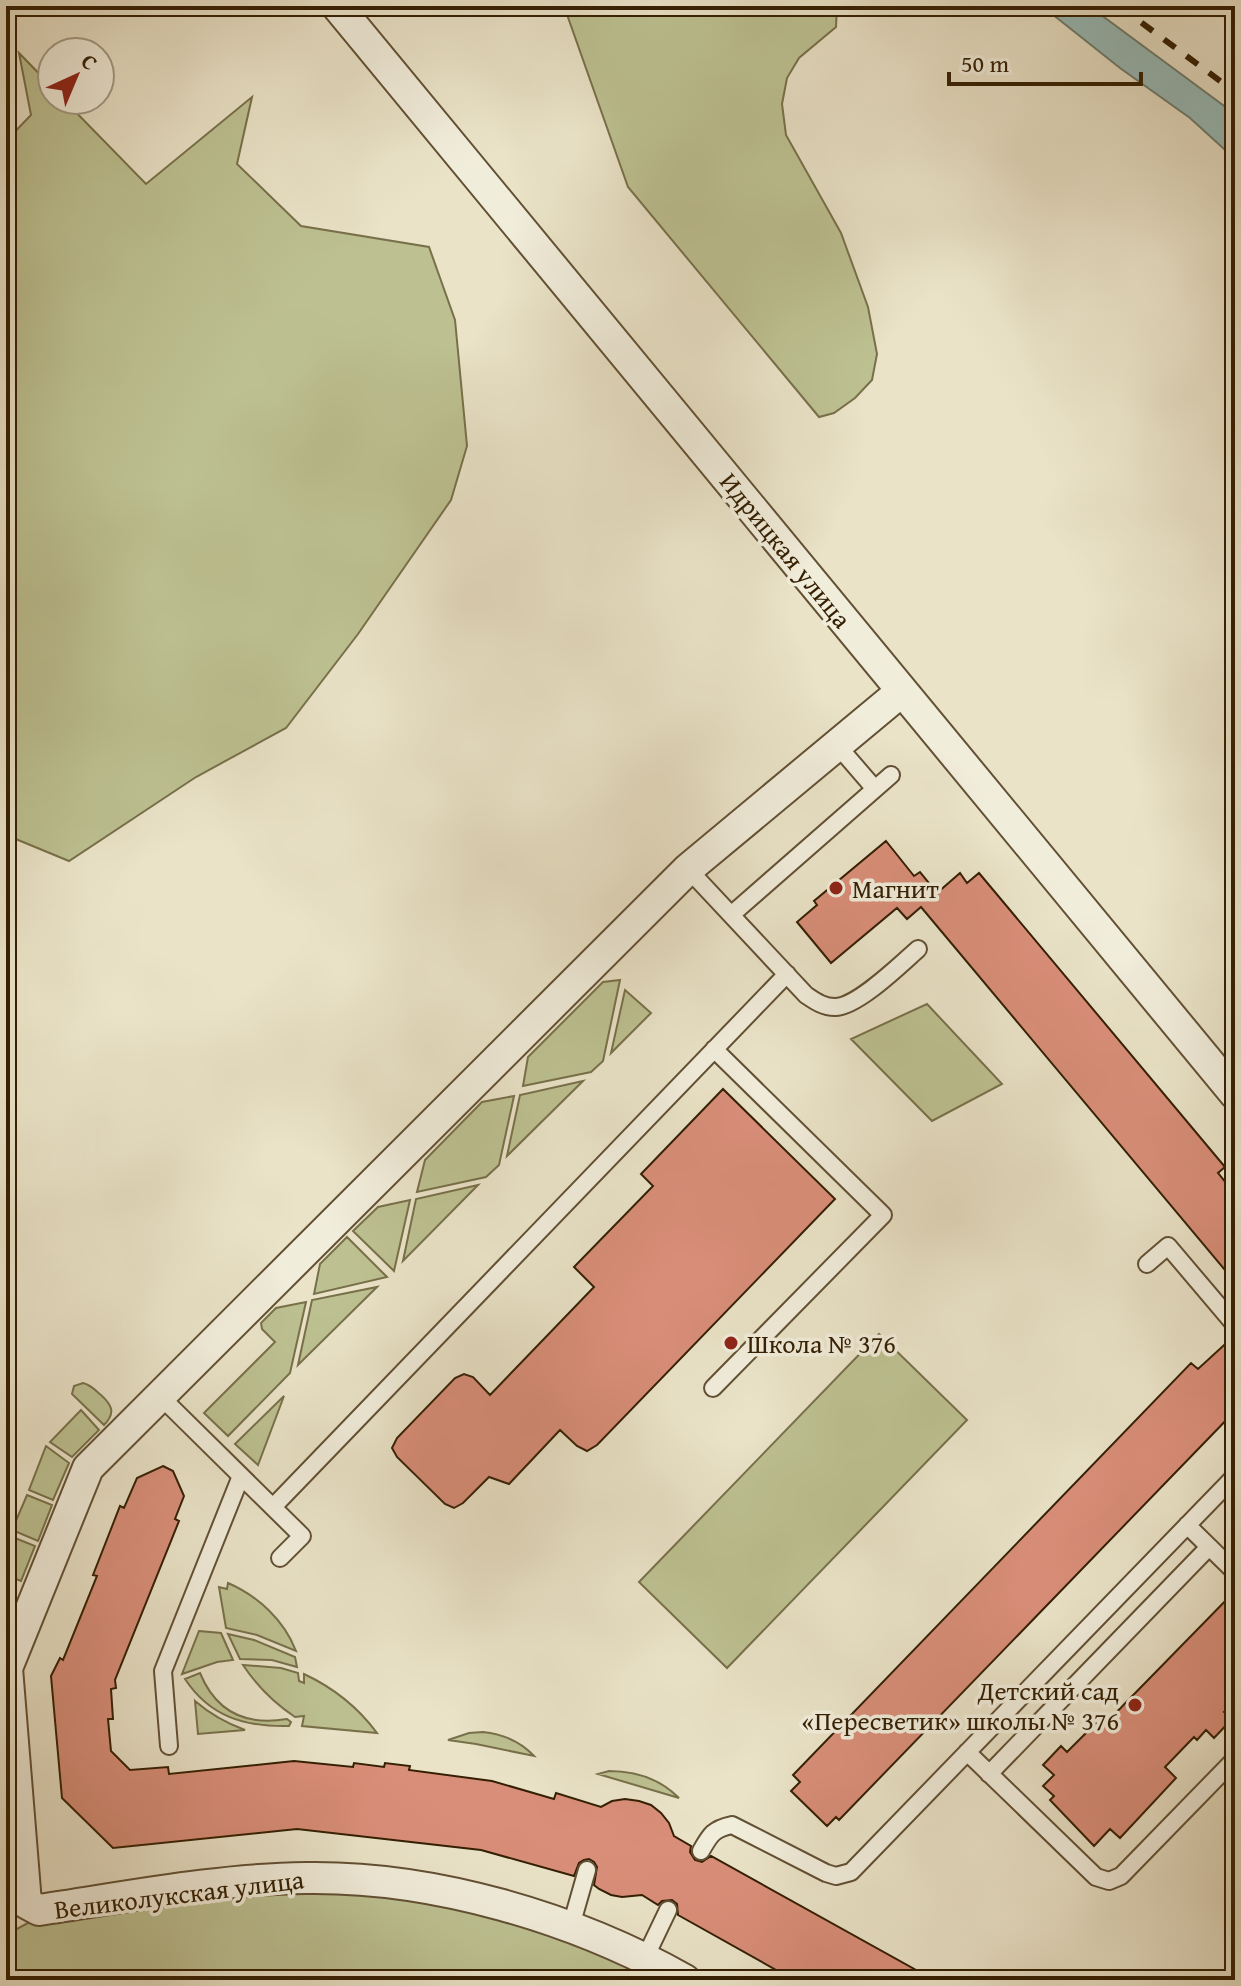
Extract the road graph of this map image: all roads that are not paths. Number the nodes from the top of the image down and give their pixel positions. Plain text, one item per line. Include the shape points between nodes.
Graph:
1 (337, 6) edge
2 (902, 691) junction
3 (837, 745) junction
4 (891, 775) dead end
5 (875, 789) junction
6 (688, 869) junction
7 (731, 915) junction
8 (918, 949) dead end
9 (787, 974) junction
10 (714, 1049) junction
11 (1235, 1094) edge
12 (1147, 1264) dead end
13 (1235, 1325) edge
14 (713, 1388) dead end
15 (160, 1396) junction
16 (241, 1476) junction
17 (1235, 1476) edge
18 (273, 1507) junction
19 (1187, 1525) junction
20 (1209, 1547) junction
21 (280, 1558) dead end
22 (1235, 1572) edge
23 (169, 1746) dead end
24 (967, 1752) junction
25 (1235, 1759) edge
26 (989, 1774) junction
27 (701, 1851) dead end
28 (587, 1870) dead end
29 (668, 1910) dead end
30 (571, 1926) junction
31 (645, 1958) junction
32 (685, 1980) edge

1 - 2 street, Идрицкая улица
2 - 3 street
2 - 11 street, Идрицкая улица
3 - 5 lane
3 - 6 street
4 - 5 lane
5 - 7 lane
6 - 7 lane
6 - 15 street
7 - 9 lane
8 - 9 lane via 846,1006 819,1004
9 - 10 lane
10 - 14 lane via 883,1215
10 - 18 lane
12 - 13 lane via 1168,1246
15 - 16 lane
15 - 30 street, Великолукская улица via 88,1468 7,1668 26,1903 39,1910 222,1884 306,1878 430,1890
16 - 18 lane
16 - 23 lane via 163,1671
17 - 19 lane
18 - 21 lane via 302,1536
19 - 20 lane
19 - 24 lane
20 - 22 lane
20 - 26 lane
24 - 26 lane
24 - 27 lane via 844,1875 826,1873 732,1825 710,1834
25 - 26 lane via 1121,1876 1109,1881 1096,1877
28 - 30 lane
29 - 31 lane
30 - 31 street, Великолукская улица
31 - 32 street, Великолукская улица

